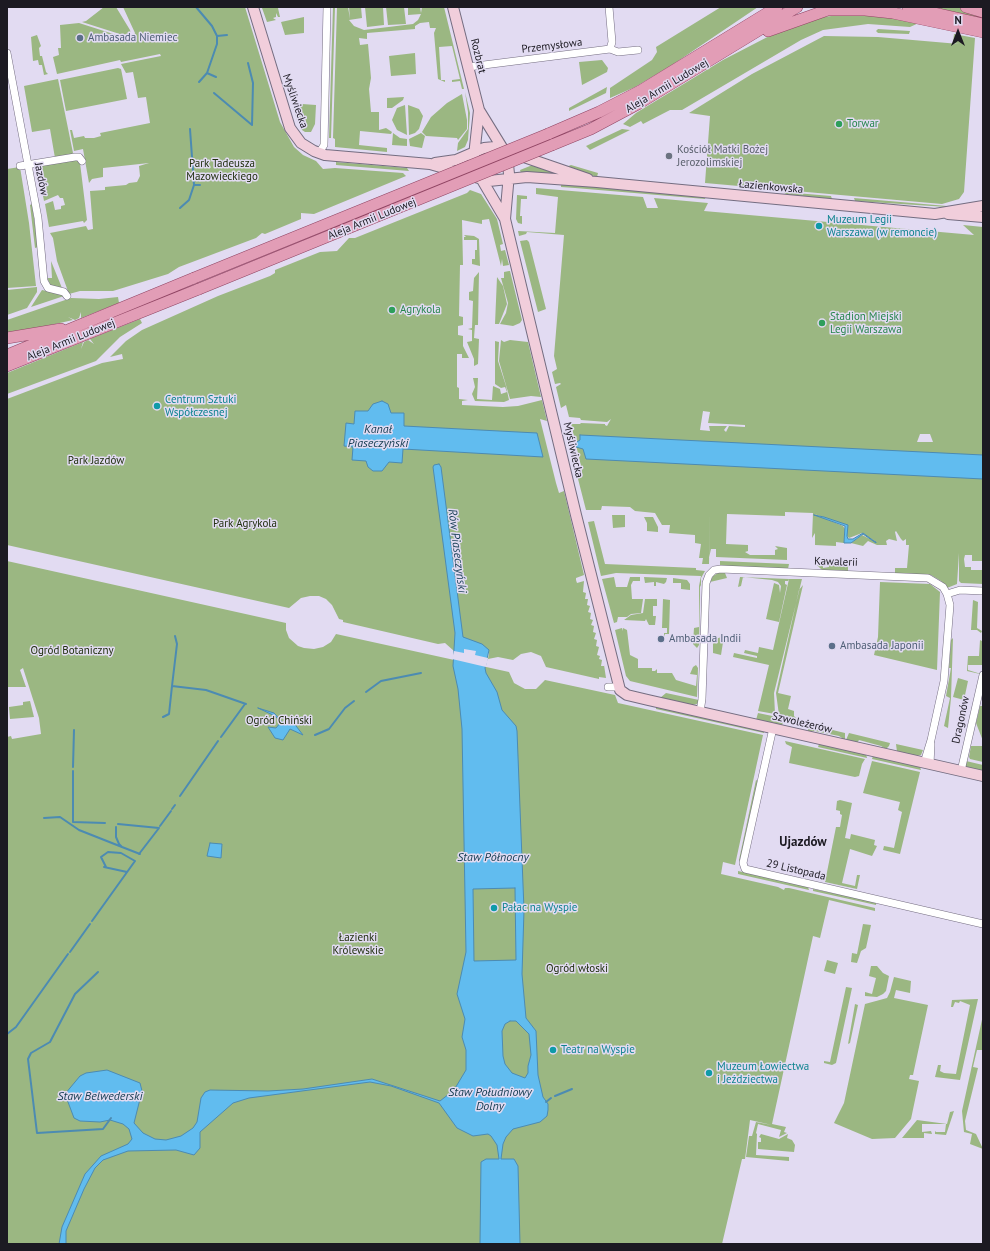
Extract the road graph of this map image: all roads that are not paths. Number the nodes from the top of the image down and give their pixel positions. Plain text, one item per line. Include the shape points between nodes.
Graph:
1 (253, 7) edge
2 (328, 7) edge
3 (453, 7) edge
4 (609, 7) edge
5 (764, 7) edge
6 (778, 7) edge
7 (797, 7) edge
8 (966, 7) edge
9 (831, 8) edge
10 (909, 10) edge
11 (983, 12) edge
12 (983, 24) edge
13 (983, 32) edge
14 (726, 45) junction
15 (610, 49) junction
16 (638, 50) dead end
17 (7, 53) edge
18 (468, 67) junction
19 (479, 110) junction
20 (503, 149) junction
21 (474, 152) junction
22 (320, 153) junction
23 (81, 159) dead end
24 (430, 164) junction
25 (24, 166) junction
26 (480, 179) junction
27 (508, 179) junction
28 (597, 182) junction
29 (983, 206) edge
30 (943, 213) junction
31 (983, 217) edge
32 (505, 218) junction
33 (67, 296) dead end
34 (76, 327) junction
35 (7, 338) edge
36 (7, 355) edge
37 (7, 366) edge
38 (983, 590) edge
39 (947, 594) junction
40 (983, 675) edge
41 (613, 687) joint
42 (700, 712) junction
43 (773, 728) junction
44 (927, 763) junction
45 (961, 771) junction
46 (983, 776) edge
47 (983, 924) edge

1 - 22 street, Myśliwiecka via 290,128 301,143
2 - 22 street via 324,145
3 - 18 street, Rozbrat
4 - 15 street via 612,42
5 - 14 main road
6 - 14 main road
7 - 14 main road
8 - 11 main road
9 - 10 main road
9 - 14 main road
10 - 12 main road
10 - 13 main road
14 - 34 main road, Aleja Armii Ludowej, bridge via 626,98 548,134
14 - 37 main road, Aleja Armii Ludowej, bridge via 616,116 552,145
15 - 16 street, Przemysłowa via 618,52
15 - 18 street, Przemysłowa
17 - 25 street, Jazdów
18 - 19 street, Rozbrat
19 - 20 street, Rozbrat
19 - 21 street, Rozbrat
20 - 21 street via 488,147
20 - 27 street via 508,164
20 - 28 street, Łazienkowska
21 - 24 street, Myśliwiecka via 456,160
21 - 26 street via 474,164
22 - 24 street, Myśliwiecka via 334,157
23 - 25 street
24 - 26 street, Myśliwiecka
25 - 33 street, Jazdów via 38,218 45,284 48,288 64,292
26 - 27 street
26 - 32 street, Myśliwiecka
27 - 28 street, Łazienkowska via 527,177
27 - 32 street, Myśliwiecka
28 - 30 street, Łazienkowska via 750,198
29 - 30 street, Łazienkowska
30 - 31 street, Łazienkowska
32 - 41 street, Myśliwiecka
34 - 35 main road
34 - 36 main road, Aleja Armii Ludowej
38 - 39 street via 960,590
39 - 42 street, Kawalerii via 937,582 924,577 714,570 706,583 703,693
39 - 44 street via 950,605 946,666
40 - 45 street, Dragonów
41 - 42 street, Szwoleżerów via 628,695
42 - 43 street, Szwoleżerów
43 - 44 street, Szwoleżerów
43 - 47 street, 29 Listopada via 743,863 745,869
44 - 45 street, Szwoleżerów
45 - 46 street, Szwoleżerów

